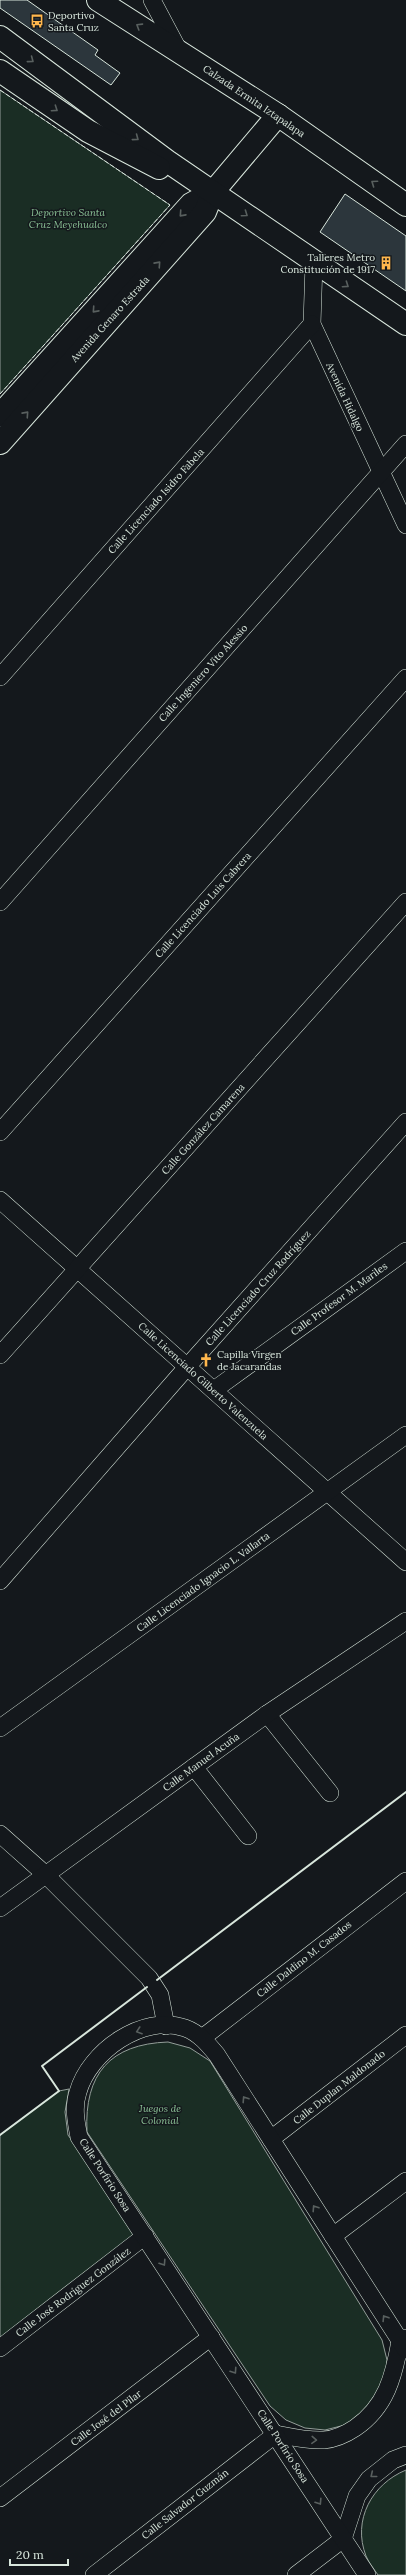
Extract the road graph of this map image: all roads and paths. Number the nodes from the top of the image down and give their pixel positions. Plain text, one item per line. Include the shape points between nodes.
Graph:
1 (98, 0) edge
2 (152, 0) edge
3 (0, 37) edge
4 (179, 51) junction
5 (0, 71) edge
6 (278, 116) junction
7 (213, 192) junction
8 (406, 206) edge
9 (314, 263) junction
10 (312, 324) junction
11 (406, 324) edge
12 (0, 415) edge
13 (0, 443) edge
14 (406, 444) edge
15 (380, 473) junction
16 (406, 525) edge
17 (0, 677) edge
18 (406, 678) edge
19 (0, 902) edge
20 (406, 902) edge
21 (406, 1122) edge
22 (0, 1132) edge
23 (0, 1200) edge
24 (406, 1251) edge
25 (77, 1270) junction
26 (0, 1355) edge
27 (187, 1367) junction
28 (214, 1390) junction
29 (406, 1435) edge
30 (328, 1492) junction
31 (406, 1562) edge
32 (0, 1581) edge
33 (406, 1621) edge
34 (267, 1714) junction
35 (0, 1728) edge
36 (194, 1767) junction
37 (330, 1793) dead end
38 (0, 1834) edge
39 (248, 1836) dead end
40 (46, 1875) junction
41 (406, 1881) edge
42 (0, 1908) edge
43 (166, 2026) junction
44 (406, 2035) edge
45 (202, 2038) junction
46 (271, 2139) junction
47 (406, 2181) edge
48 (146, 2236) junction
49 (333, 2236) junction
50 (211, 2337) junction
51 (404, 2343) edge
52 (0, 2348) edge
53 (276, 2434) junction
54 (406, 2455) edge
55 (0, 2498) edge
56 (343, 2539) junction
57 (94, 2575) edge
58 (296, 2575) edge
59 (367, 2575) edge

4 -> 1 main road, Calzada Ermita Iztapalapa
2 - 4 street
3 -> 7 main road via 167,161
4 - 6 main road, Calzada Ermita Iztapalapa
5 -> 7 main road via 88,131 149,163
6 - 7 main road, Avenida Genaro Estrada
8 -> 6 main road, Calzada Ermita Iztapalapa
7 -> 9 main road
7 -> 12 main road, Avenida Genaro Estrada via 191,204
13 -> 7 main road, Avenida Genaro Estrada via 205,212
9 - 10 street, Avenida Hidalgo
9 -> 11 main road
10 - 15 street, Avenida Hidalgo
10 - 17 street, Calle Licenciado Isidro Fabela
14 - 15 street, Calle Ingeniero Vito Alessio
15 - 16 street, Avenida Hidalgo
15 - 19 street, Calle Ingeniero Vito Alessio
18 - 22 street, Calle Licenciado Luis Cabrera
20 - 25 street, Calle González Camarena
21 - 27 street, Calle Licenciado Cruz Rodríguez
23 - 25 street, Calle Licenciado Gilberto Valenzuela
24 - 28 street, Calle Profesor M. Mariles
25 - 26 street, Calle González Camarena
25 - 27 street, Calle Licenciado Gilberto Valenzuela
27 - 28 street, Calle Licenciado Gilberto Valenzuela
27 - 32 street, Calle Licenciado Cruz Rodríguez
28 - 30 street, Calle Licenciado Gilberto Valenzuela
29 - 30 street, Calle Licenciado Ignacio L. Vallarta
30 - 31 street, Calle Licenciado Gilberto Valenzuela
30 - 35 street, Calle Licenciado Ignacio L. Vallarta
33 - 34 street, Calle Manuel Acuña
34 - 36 street, Calle Manuel Acuña
34 - 37 street
36 - 39 street
36 - 40 street, Calle Manuel Acuña
38 - 40 street
40 - 42 street, Calle Manuel Acuña
40 - 43 street via 148,1978 160,1995
41 - 45 street, Calle Daldino M. Casados
43 - 45 street, Calle Porfirio Sosa via 184,2028
43 -> 48 street, Calle Porfirio Sosa via 140,2029 115,2041 97,2058 84,2076 77,2093 75,2116 79,2137
44 - 46 street, Calle Duplan Maldonado
46 -> 45 street, Calle Porfirio Sosa via 217,2055
49 -> 46 street, Calle Porfirio Sosa
47 - 49 street
48 -> 50 street, Calle Porfirio Sosa
48 - 52 street, Calle José Rodríguez González
51 -> 49 street, Calle Porfirio Sosa
50 -> 53 street, Calle Porfirio Sosa
50 - 55 street, Calle José del Pilar
53 -> 51 street via 325,2440 344,2435 366,2420 381,2403 395,2373
53 -> 56 street, Calle Porfirio Sosa
53 - 57 street, Calle Salvador Guzmán
54 -> 56 street via 393,2460 368,2479 357,2496
56 - 58 street
56 - 59 street, Calle Porfirio Sosa

